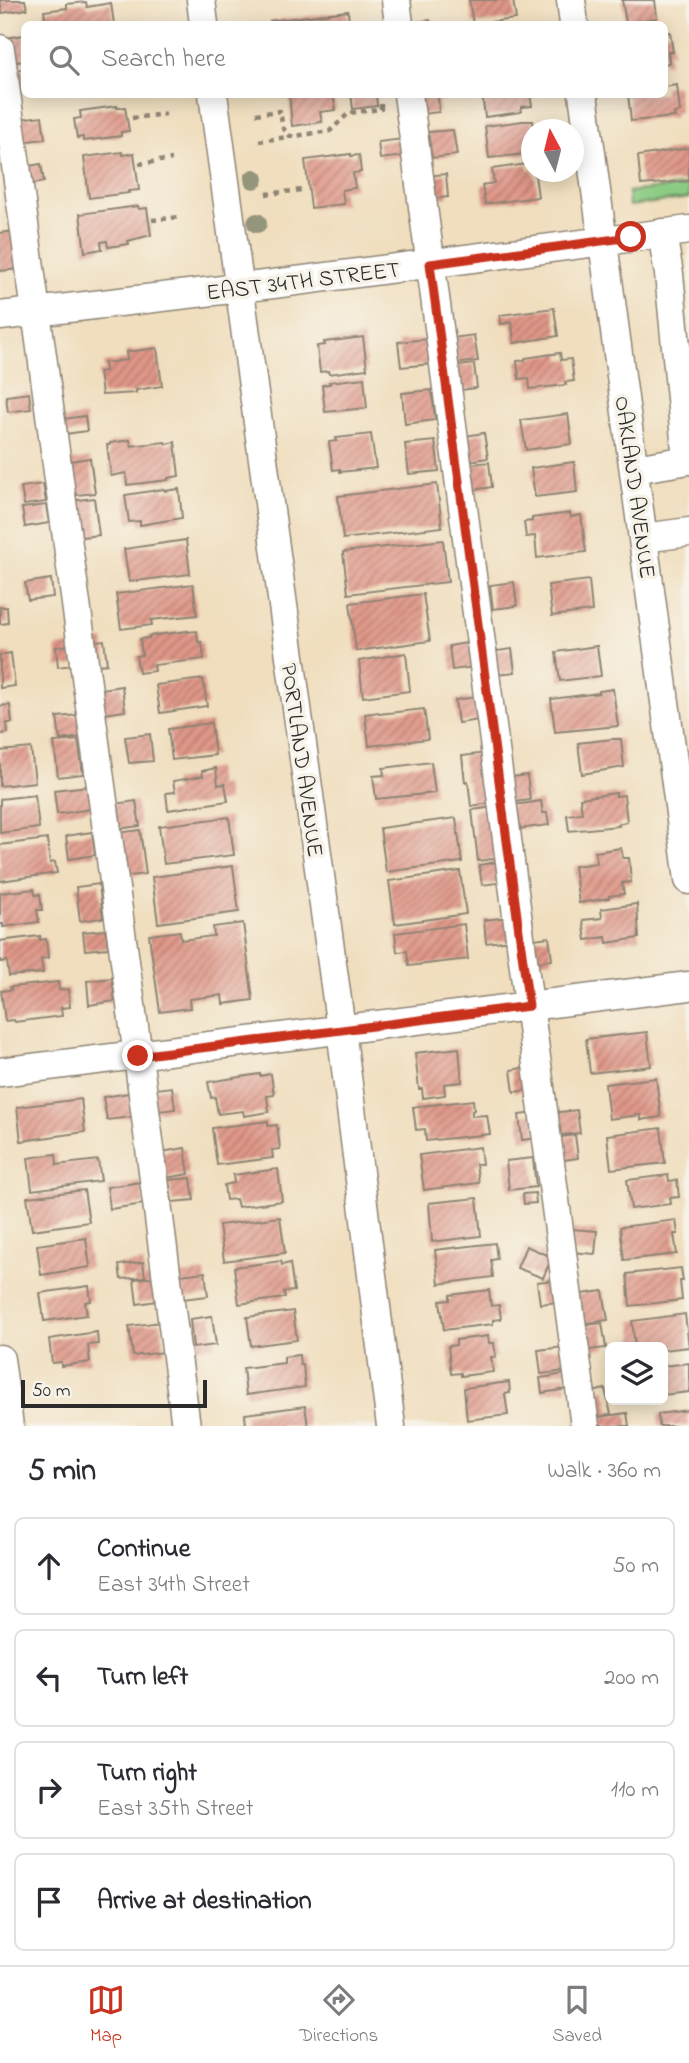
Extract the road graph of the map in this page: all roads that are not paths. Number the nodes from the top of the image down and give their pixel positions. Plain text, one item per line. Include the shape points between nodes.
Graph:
1 (201, 0) edge
2 (396, 0) edge
3 (571, 0) edge
4 (204, 21) edge
5 (399, 21) edge
6 (574, 21) edge
7 (0, 49) edge
8 (214, 98) edge
9 (409, 98) edge
10 (584, 98) edge
11 (676, 232) edge
12 (602, 240) junction
13 (430, 264) junction
14 (239, 288) junction
15 (680, 300) edge
16 (35, 312) junction
17 (0, 316) edge
18 (688, 460) edge
19 (634, 469) junction
20 (689, 532) edge
21 (643, 538) junction
22 (689, 880) edge
23 (689, 986) edge
24 (529, 1006) junction
25 (341, 1029) junction
26 (138, 1056) junction
27 (0, 1072) edge
28 (0, 1359) edge
29 (9, 1426) edge
30 (186, 1426) edge
31 (391, 1426) edge
32 (585, 1426) edge

1 - 4 street
2 - 5 street
3 - 6 street
7 - 16 street
8 - 14 street, PORTLAND AVENUE
9 - 13 street
10 - 12 street, OAKLAND AVENUE
11 - 12 street, EAST 34TH STREET
11 - 15 street
12 - 13 street, EAST 34TH STREET
12 - 19 street, OAKLAND AVENUE
13 - 14 street, EAST 34TH STREET
13 - 24 street
14 - 16 street, EAST 34TH STREET
14 - 25 street, PORTLAND AVENUE
15 - 18 street
16 - 17 street, EAST 34TH STREET
16 - 26 street
18 - 19 street
19 - 21 street, OAKLAND AVENUE
20 - 21 street
21 - 22 street, OAKLAND AVENUE
23 - 24 street
24 - 25 street
24 - 32 street
25 - 26 street
25 - 31 street, PORTLAND AVENUE
26 - 27 street
26 - 30 street
28 - 29 street

